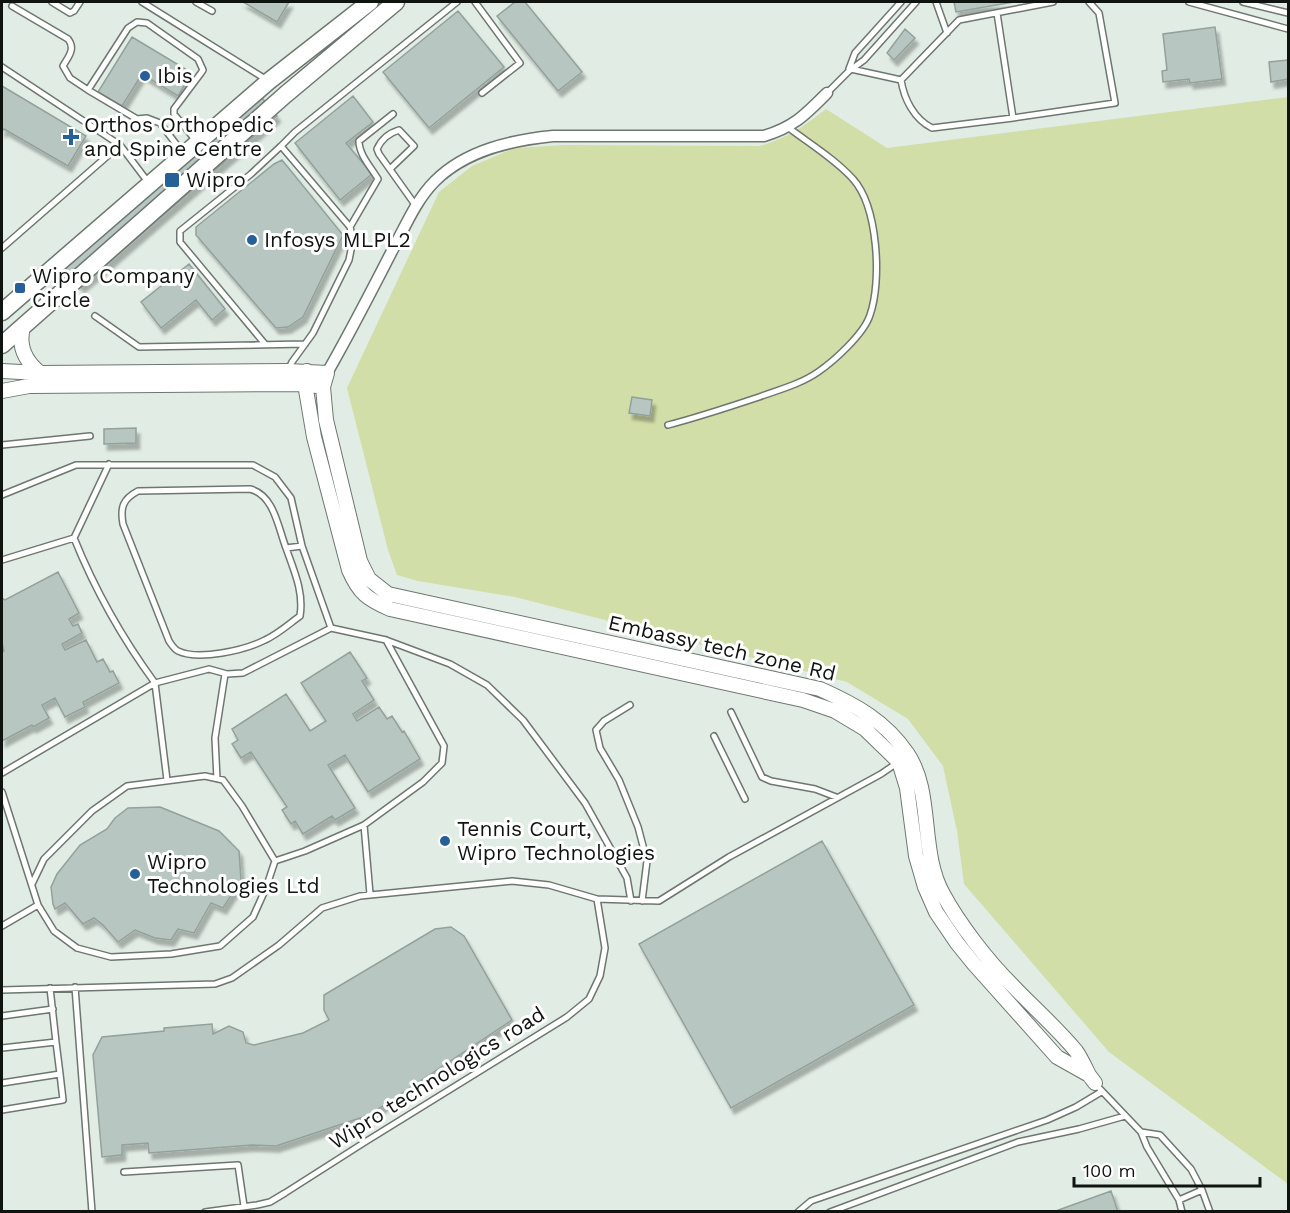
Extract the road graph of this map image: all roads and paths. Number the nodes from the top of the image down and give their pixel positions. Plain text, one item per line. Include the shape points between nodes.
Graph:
1 (52, 2) edge
2 (80, 2) edge
3 (142, 2) edge
4 (196, 2) edge
5 (396, 2) edge
6 (457, 2) edge
7 (475, 2) edge
8 (901, 2) edge
9 (916, 2) edge
10 (936, 2) edge
11 (1053, 2) edge
12 (1089, 2) edge
13 (1188, 2) edge
14 (1243, 2) edge
15 (362, 4) edge
16 (12, 6) dead end
17 (212, 11) dead end
18 (997, 13) junction
19 (1288, 14) edge
20 (1288, 29) edge
21 (947, 33) junction
22 (2, 67) edge
23 (850, 70) junction
24 (900, 80) junction
25 (269, 81) junction
26 (88, 90) junction
27 (482, 93) dead end
28 (827, 93) joint
29 (393, 114) dead end
30 (1013, 118) junction
31 (789, 128) junction
32 (197, 143) junction
33 (120, 145) junction
34 (281, 146) junction
35 (184, 155) junction
36 (390, 169) junction
37 (149, 184) junction
38 (416, 206) junction
39 (350, 227) junction
40 (2, 248) edge
41 (2, 312) edge
42 (95, 316) dead end
43 (24, 324) junction
44 (265, 344) junction
45 (305, 344) junction
46 (2, 345) edge
47 (288, 370) junction
48 (2, 371) edge
49 (40, 373) junction
50 (306, 378) junction
51 (325, 380) junction
52 (2, 392) edge
53 (668, 425) dead end
54 (90, 436) dead end
55 (2, 445) edge
56 (110, 464) junction
57 (2, 495) edge
58 (74, 538) junction
59 (302, 546) junction
60 (286, 548) junction
61 (2, 560) edge
62 (331, 627) junction
63 (387, 640) junction
64 (225, 674) junction
65 (155, 683) junction
66 (630, 705) dead end
67 (731, 712) dead end
68 (714, 736) dead end
69 (904, 759) junction
70 (2, 773) edge
71 (217, 779) junction
72 (167, 780) junction
73 (2, 792) edge
74 (836, 798) junction
75 (745, 799) dead end
76 (364, 825) junction
77 (275, 861) junction
78 (32, 884) junction
79 (370, 894) junction
80 (597, 899) junction
81 (642, 901) junction
82 (631, 902) junction
83 (38, 905) junction
84 (2, 926) edge
85 (75, 987) junction
86 (50, 988) junction
87 (2, 990) edge
88 (1023, 996) junction
89 (1011, 1006) junction
90 (52, 1009) junction
91 (2, 1016) edge
92 (56, 1042) junction
93 (2, 1048) edge
94 (60, 1074) junction
95 (2, 1083) edge
96 (1095, 1083) junction
97 (2, 1110) edge
98 (1125, 1116) junction
99 (1141, 1132) junction
100 (124, 1172) dead end
101 (1202, 1190) junction
102 (1179, 1200) junction
103 (244, 1206) junction
104 (92, 1212) edge
105 (205, 1212) edge
106 (798, 1212) edge
107 (830, 1212) edge
108 (1182, 1212) edge
109 (1210, 1212) edge

1 - 2 lane via 70,13
3 - 25 lane
4 - 17 lane
5 - 43 main road
6 - 34 lane
7 - 27 lane via 520,63
8 - 23 lane via 855,53
9 - 23 lane via 864,60
10 - 21 lane
11 - 18 lane
12 - 30 lane via 1099,13 1115,103
13 - 20 lane
14 - 19 lane
15 - 25 main road
16 - 26 lane via 68,39 73,49 63,66 65,72
18 - 21 lane via 959,20
18 - 30 lane
21 - 24 lane
22 - 33 lane
23 - 24 lane
23 - 28 lane
24 - 30 lane via 916,115 932,128
25 - 32 main road
26 - 32 lane via 129,28 137,22 147,23 198,59 202,66 174,109
26 - 35 lane via 137,119 160,123
28 - 31 street
29 - 39 lane via 359,141 378,179
31 - 38 street via 764,136 553,136 513,142 452,168 436,180
31 - 53 lane via 854,180 867,204 876,240 870,317 850,345 817,373 710,415
32 - 35 main road
33 - 37 lane
33 - 40 lane
34 - 39 lane
34 - 44 lane via 180,231 180,242
35 - 37 main road
36 - 36 lane via 377,149 399,130 414,146
36 - 38 lane
37 - 41 main road
38 - 51 street
39 - 45 lane via 353,240 349,260
42 - 44 lane via 139,347
43 - 46 main road
43 - 49 street via 21,334 25,358
44 - 45 lane
45 - 47 lane
47 - 49 street
47 - 50 street
48 - 49 street
50 - 51 street
50 - 52 street via 29,386
50 - 69 street via 314,436 349,570 363,595 372,601 390,609 822,705 865,729
51 - 69 street, Embassy tech zone Rd via 326,420 360,561 369,579 388,594 820,689 883,724
54 - 55 lane
56 - 57 lane via 76,465
56 - 58 lane
56 - 59 lane via 253,465 275,477 291,498
58 - 61 lane
58 - 65 lane via 89,575
59 - 60 lane
59 - 62 lane
60 - 60 lane via 298,581 300,616 264,641 237,651 190,654 177,650 169,641 120,513 123,502 138,491 250,489 267,498
62 - 63 lane
62 - 64 lane via 243,673
63 - 76 lane via 444,746 442,763 423,782
63 - 82 lane via 450,664 487,685 523,720 585,803 627,878
64 - 65 lane via 209,669
64 - 71 lane via 215,738
65 - 70 lane
65 - 72 lane
66 - 81 lane via 596,730 600,748 619,780 638,827 647,861
67 - 74 lane via 762,777
68 - 75 lane
69 - 74 lane
69 - 88 street, Embassy tech zone Rd via 921,788 933,870 940,890 977,944
69 - 89 street via 916,855 925,888 957,943
71 - 72 lane via 205,776
71 - 77 lane via 223,780 242,806
72 - 78 lane via 127,786 92,811 44,859
73 - 78 lane
74 - 81 lane via 729,857 660,901
76 - 77 lane
76 - 79 lane
77 - 83 lane via 253,917 220,946 171,954 111,957 77,948 54,931
78 - 83 lane
79 - 80 lane via 512,881 549,885
79 - 85 lane via 322,908 279,945 232,978 215,984
80 - 82 lane
80 - 103 lane, Wipro technologics road via 605,948 600,976 589,999 567,1017 270,1202
81 - 82 lane
83 - 84 lane
85 - 86 lane
85 - 104 lane
86 - 87 lane
86 - 90 lane
88 - 89 street
88 - 96 street, Embassy tech zone Rd via 1077,1052
89 - 96 street via 1057,1057
90 - 91 lane
90 - 92 lane
92 - 93 lane
92 - 94 lane
94 - 95 lane
94 - 97 lane via 63,1100
96 - 98 lane
96 - 106 lane via 1076,1107 1047,1120 811,1201
98 - 99 lane
98 - 107 lane via 1018,1142
99 - 101 lane via 1160,1135 1191,1169
99 - 102 lane
100 - 103 lane via 238,1165
101 - 102 lane
101 - 109 lane
102 - 108 lane
103 - 105 lane, Wipro technologics road

